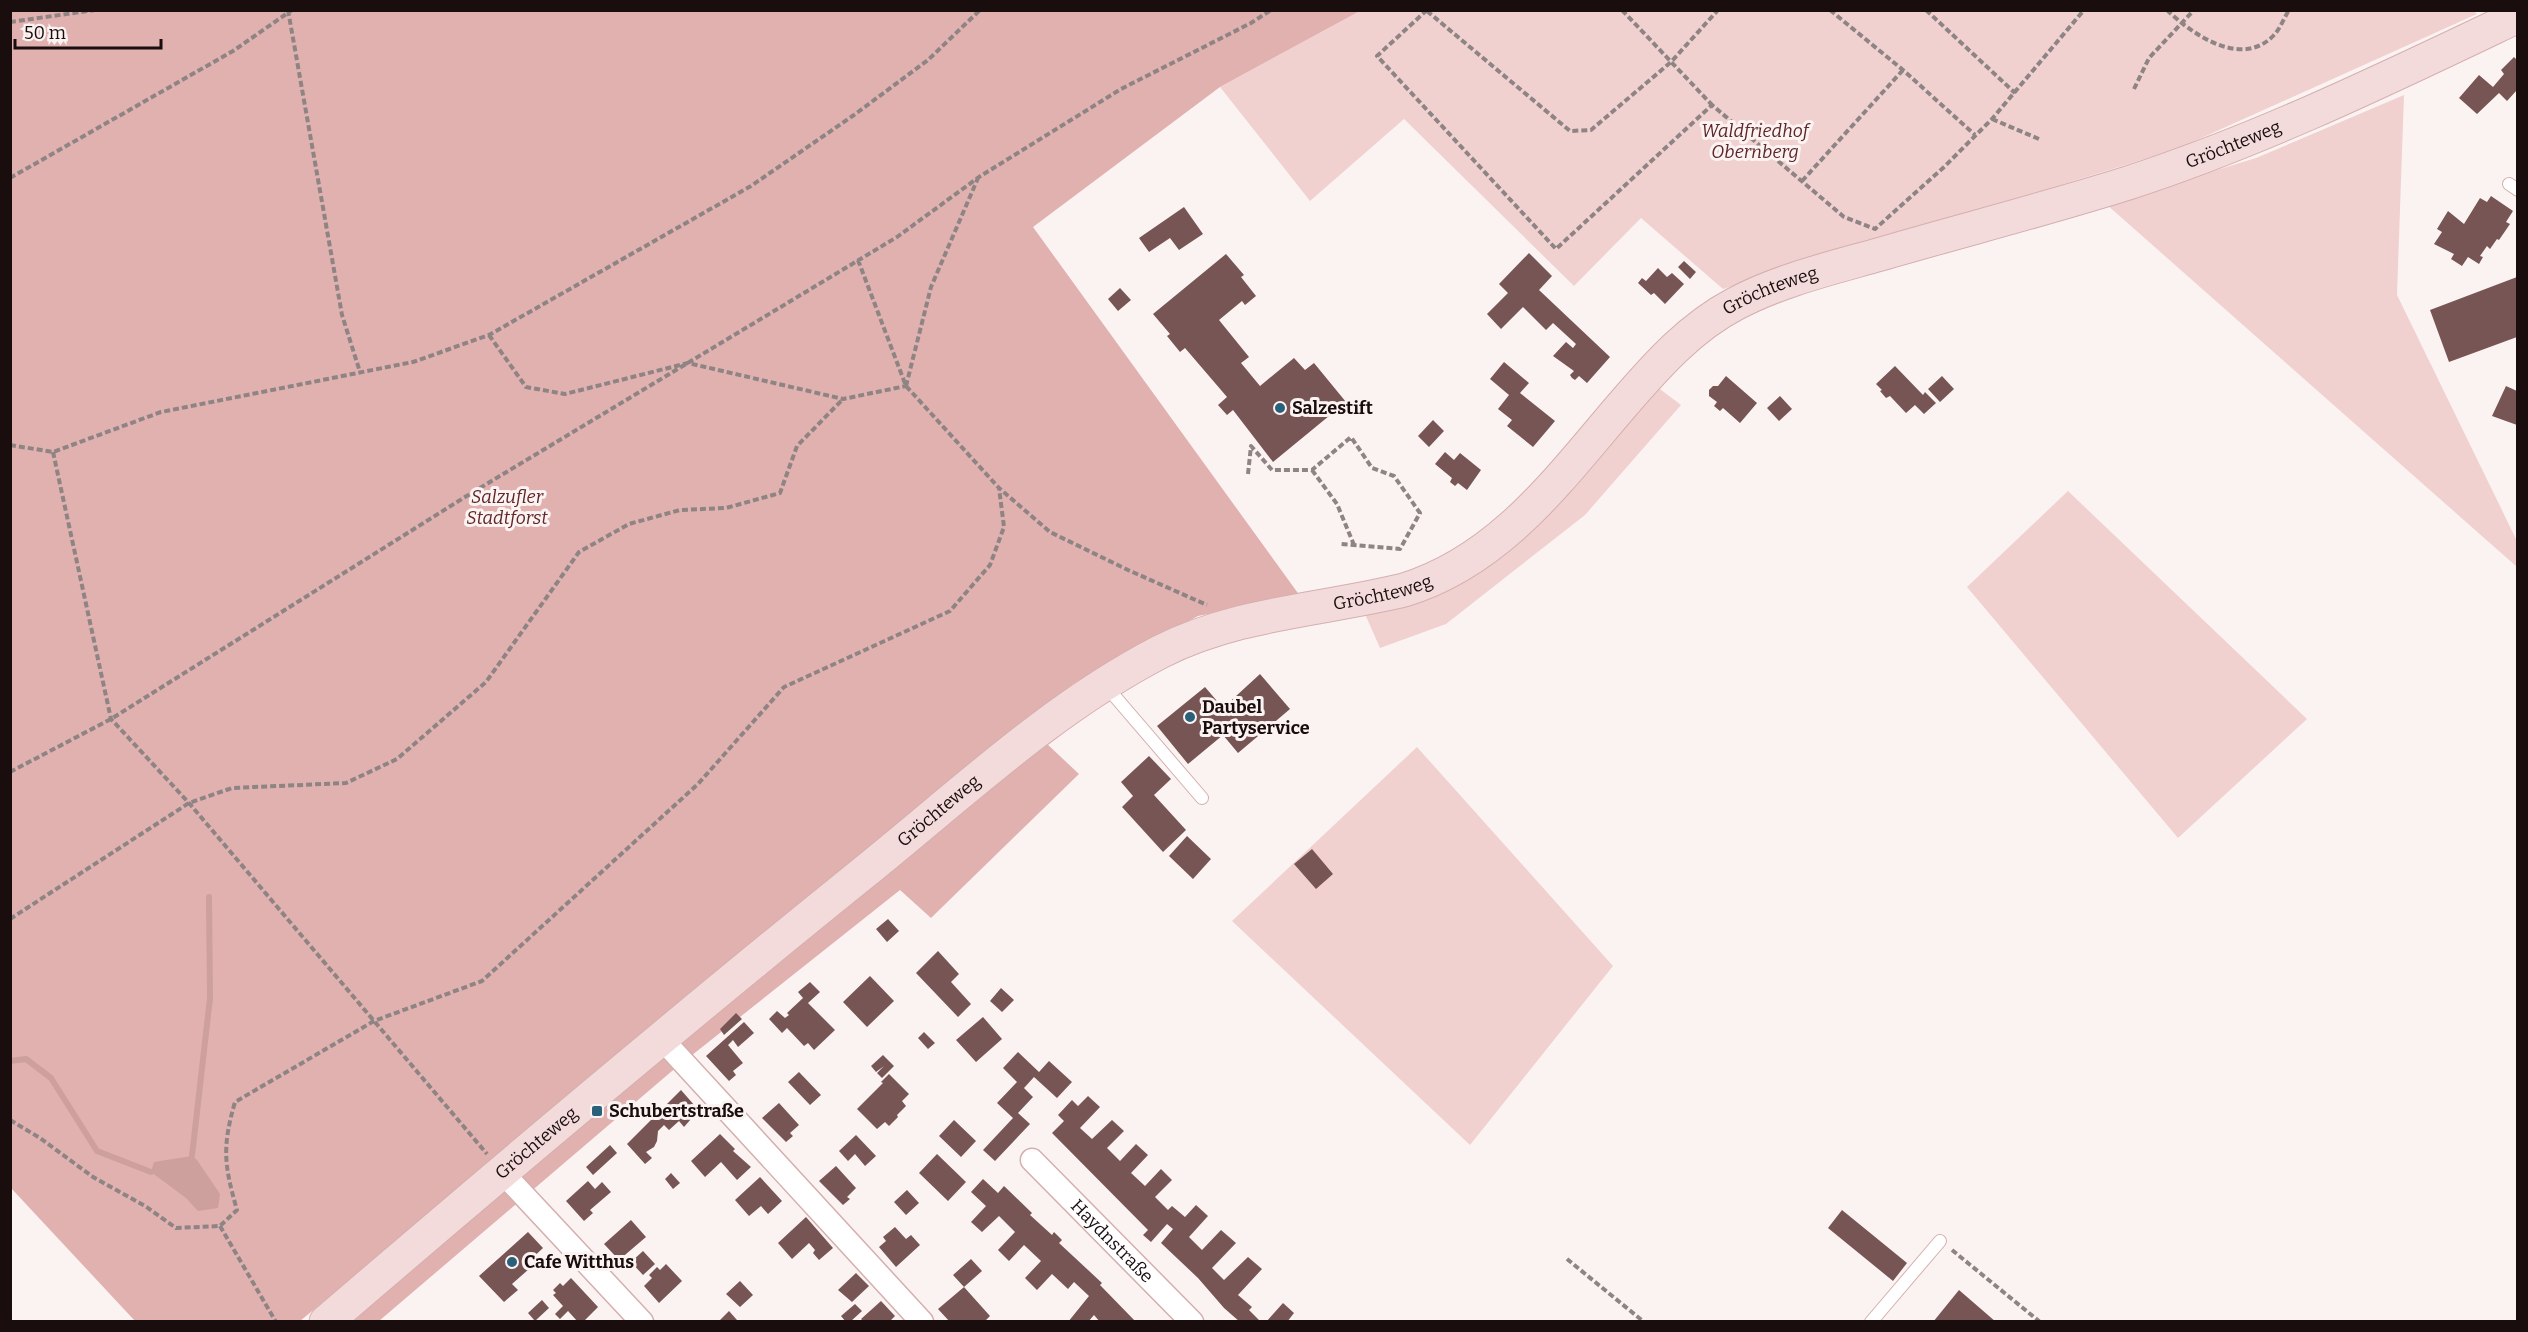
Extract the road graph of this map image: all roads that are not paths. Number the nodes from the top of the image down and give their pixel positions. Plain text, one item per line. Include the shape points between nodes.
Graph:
1 (2517, 16) edge
2 (1104, 684) junction
3 (1202, 798) dead end
4 (661, 1038) junction
5 (1032, 1160) dead end
6 (501, 1171) junction
7 (1940, 1241) road end
8 (327, 1321) edge
9 (642, 1322) edge
10 (922, 1322) edge
11 (1192, 1322) edge
12 (1871, 1322) edge

1 - 2 street, Gröchteweg via 2298,119 2194,160 1843,265 1751,297 1722,312 1676,348 1533,508 1463,565 1404,590 1201,633
2 - 3 lane
2 - 4 street, Gröchteweg via 1007,756
4 - 6 street, Gröchteweg
4 - 10 street
5 - 11 street, Haydnstraße
6 - 8 street, Gröchteweg
6 - 9 street
7 - 12 lane

